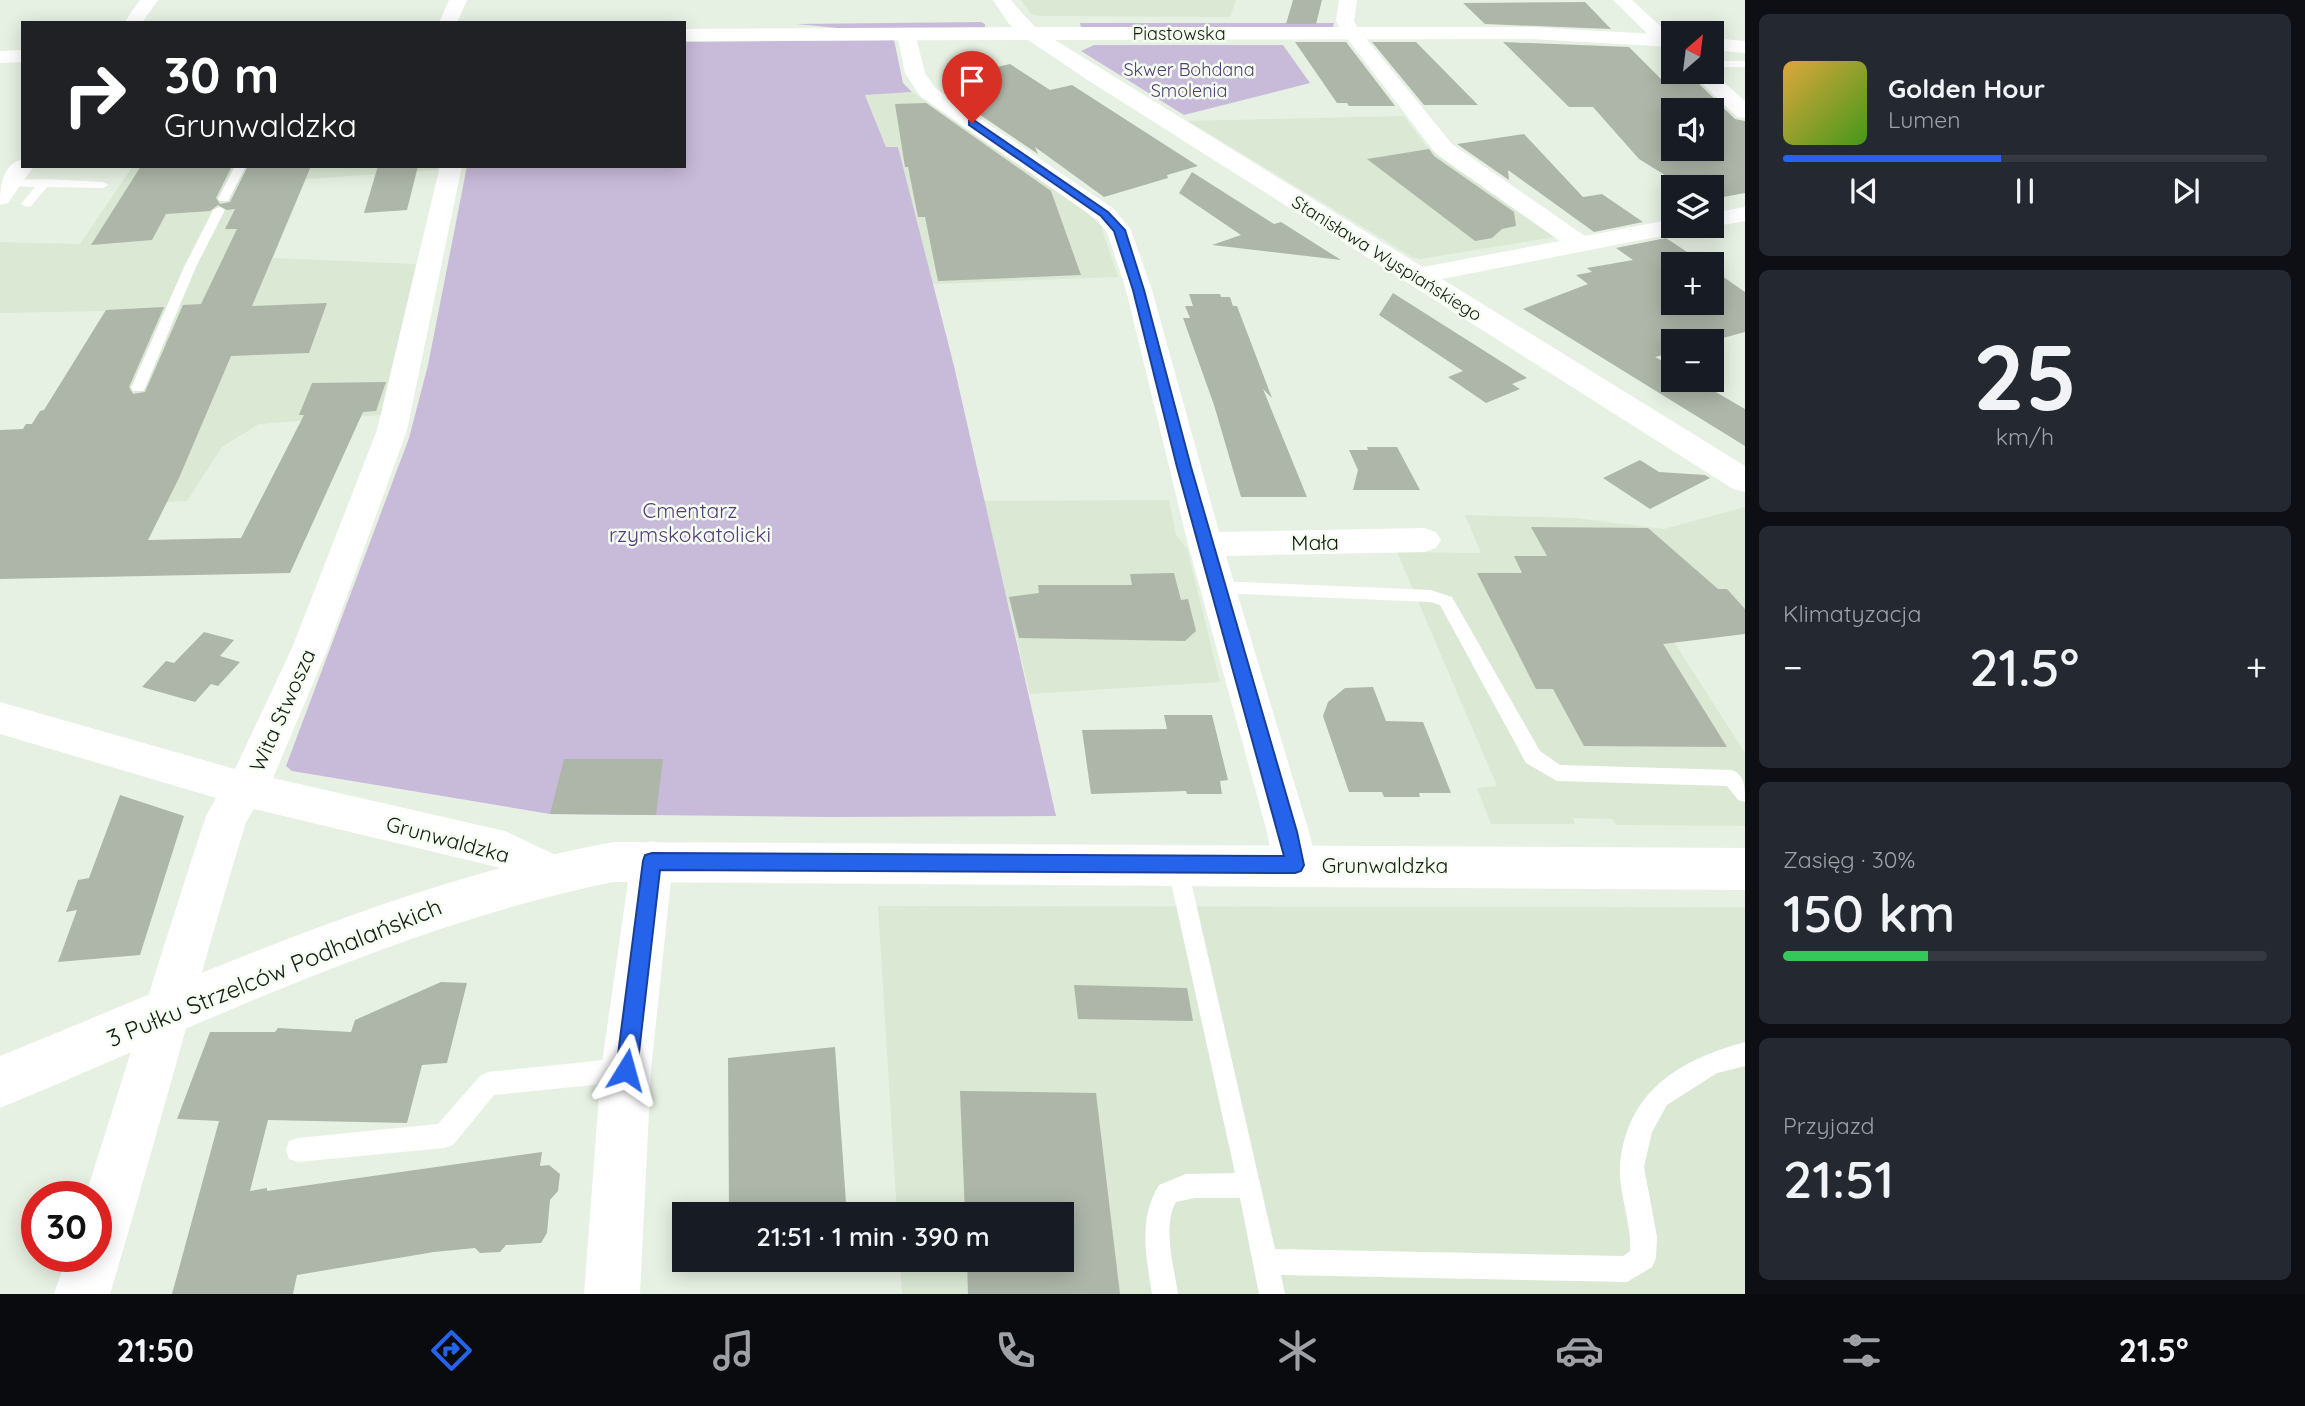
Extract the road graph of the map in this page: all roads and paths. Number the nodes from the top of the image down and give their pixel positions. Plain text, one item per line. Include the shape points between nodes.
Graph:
1 (149, 0) edge
2 (458, 0) edge
3 (1002, 0) edge
4 (1348, 0) edge
5 (1622, 0) edge
6 (134, 21) edge
7 (449, 21) edge
8 (906, 33) junction
9 (1031, 33) junction
10 (1351, 33) junction
11 (686, 35) edge
12 (1661, 35) edge
13 (1661, 42) edge
14 (1724, 45) edge
15 (1745, 47) edge
16 (21, 56) edge
17 (0, 57) edge
18 (1724, 64) edge
19 (1745, 64) edge
20 (1714, 84) edge
21 (1745, 112) edge
22 (240, 168) edge
23 (451, 168) edge
24 (11, 176) edge
25 (45, 182) junction
26 (103, 185) dead end
27 (27, 204) dead end
28 (1745, 214) edge
29 (1724, 218) edge
30 (1661, 229) edge
31 (1579, 243) junction
32 (1416, 276) junction
33 (138, 388) dead end
34 (1745, 481) edge
35 (1424, 540) dead end
36 (1205, 544) junction
37 (1217, 586) junction
38 (0, 718) edge
39 (244, 789) junction
40 (1745, 794) edge
41 (652, 861) junction
42 (1177, 864) junction
43 (1295, 865) junction
44 (1745, 869) edge
45 (551, 874) junction
46 (166, 1014) junction
47 (1745, 1054) edge
48 (626, 1070) junction
49 (0, 1082) edge
50 (298, 1150) dead end
51 (1250, 1185) junction
52 (112, 1195) edge
53 (1265, 1262) junction
54 (89, 1272) edge
55 (82, 1294) edge
56 (612, 1294) edge
57 (1165, 1294) edge
58 (1272, 1294) edge

1 - 6 street
2 - 7 street
3 - 9 street
4 - 10 street via 1345,21
5 - 12 street
8 - 9 street, Piastowska
8 - 11 street, Piastowska
8 - 36 street via 915,72 927,92 1105,214 1119,230
9 - 10 street, Piastowska
9 - 32 street, Stanisława Wyspiańskiego
10 - 13 street, Piastowska via 1531,33
10 - 31 street via 1444,149
14 - 15 street
16 - 17 street
18 - 19 lane
20 - 21 street
22 - 33 lane via 190,267
23 - 39 street, Wita Stwosza via 392,430 310,648 257,770
24 - 25 lane
25 - 26 lane
25 - 27 lane
28 - 29 street
30 - 31 street
31 - 32 street
32 - 34 street, Stanisława Wyspiańskiego
35 - 36 street, Mała
36 - 37 street
37 - 40 lane via 1431,596 1446,601 1533,757 1544,767 1557,773 1732,778
37 - 43 street
38 - 39 street, Grunwaldzka
39 - 45 street, Grunwaldzka via 505,850
39 - 46 street, Wita Stwosza via 223,826
41 - 42 street, Grunwaldzka
41 - 45 street, Grunwaldzka via 613,862
41 - 48 street
42 - 43 street, Grunwaldzka
42 - 51 lane
43 - 44 street, Grunwaldzka
45 - 46 street, 3 Pułku Strzelców Podhalańskich via 452,902 330,946
46 - 49 street, 3 Pułku Strzelców Podhalańskich
46 - 52 street, Wita Stwosza
47 - 53 lane via 1712,1063 1659,1097 1641,1128 1632,1167 1644,1237 1643,1258 1627,1269
48 - 50 lane via 488,1084 444,1136
48 - 56 street
51 - 53 lane
51 - 57 lane via 1175,1188 1161,1200 1156,1223
53 - 58 lane
54 - 55 street

